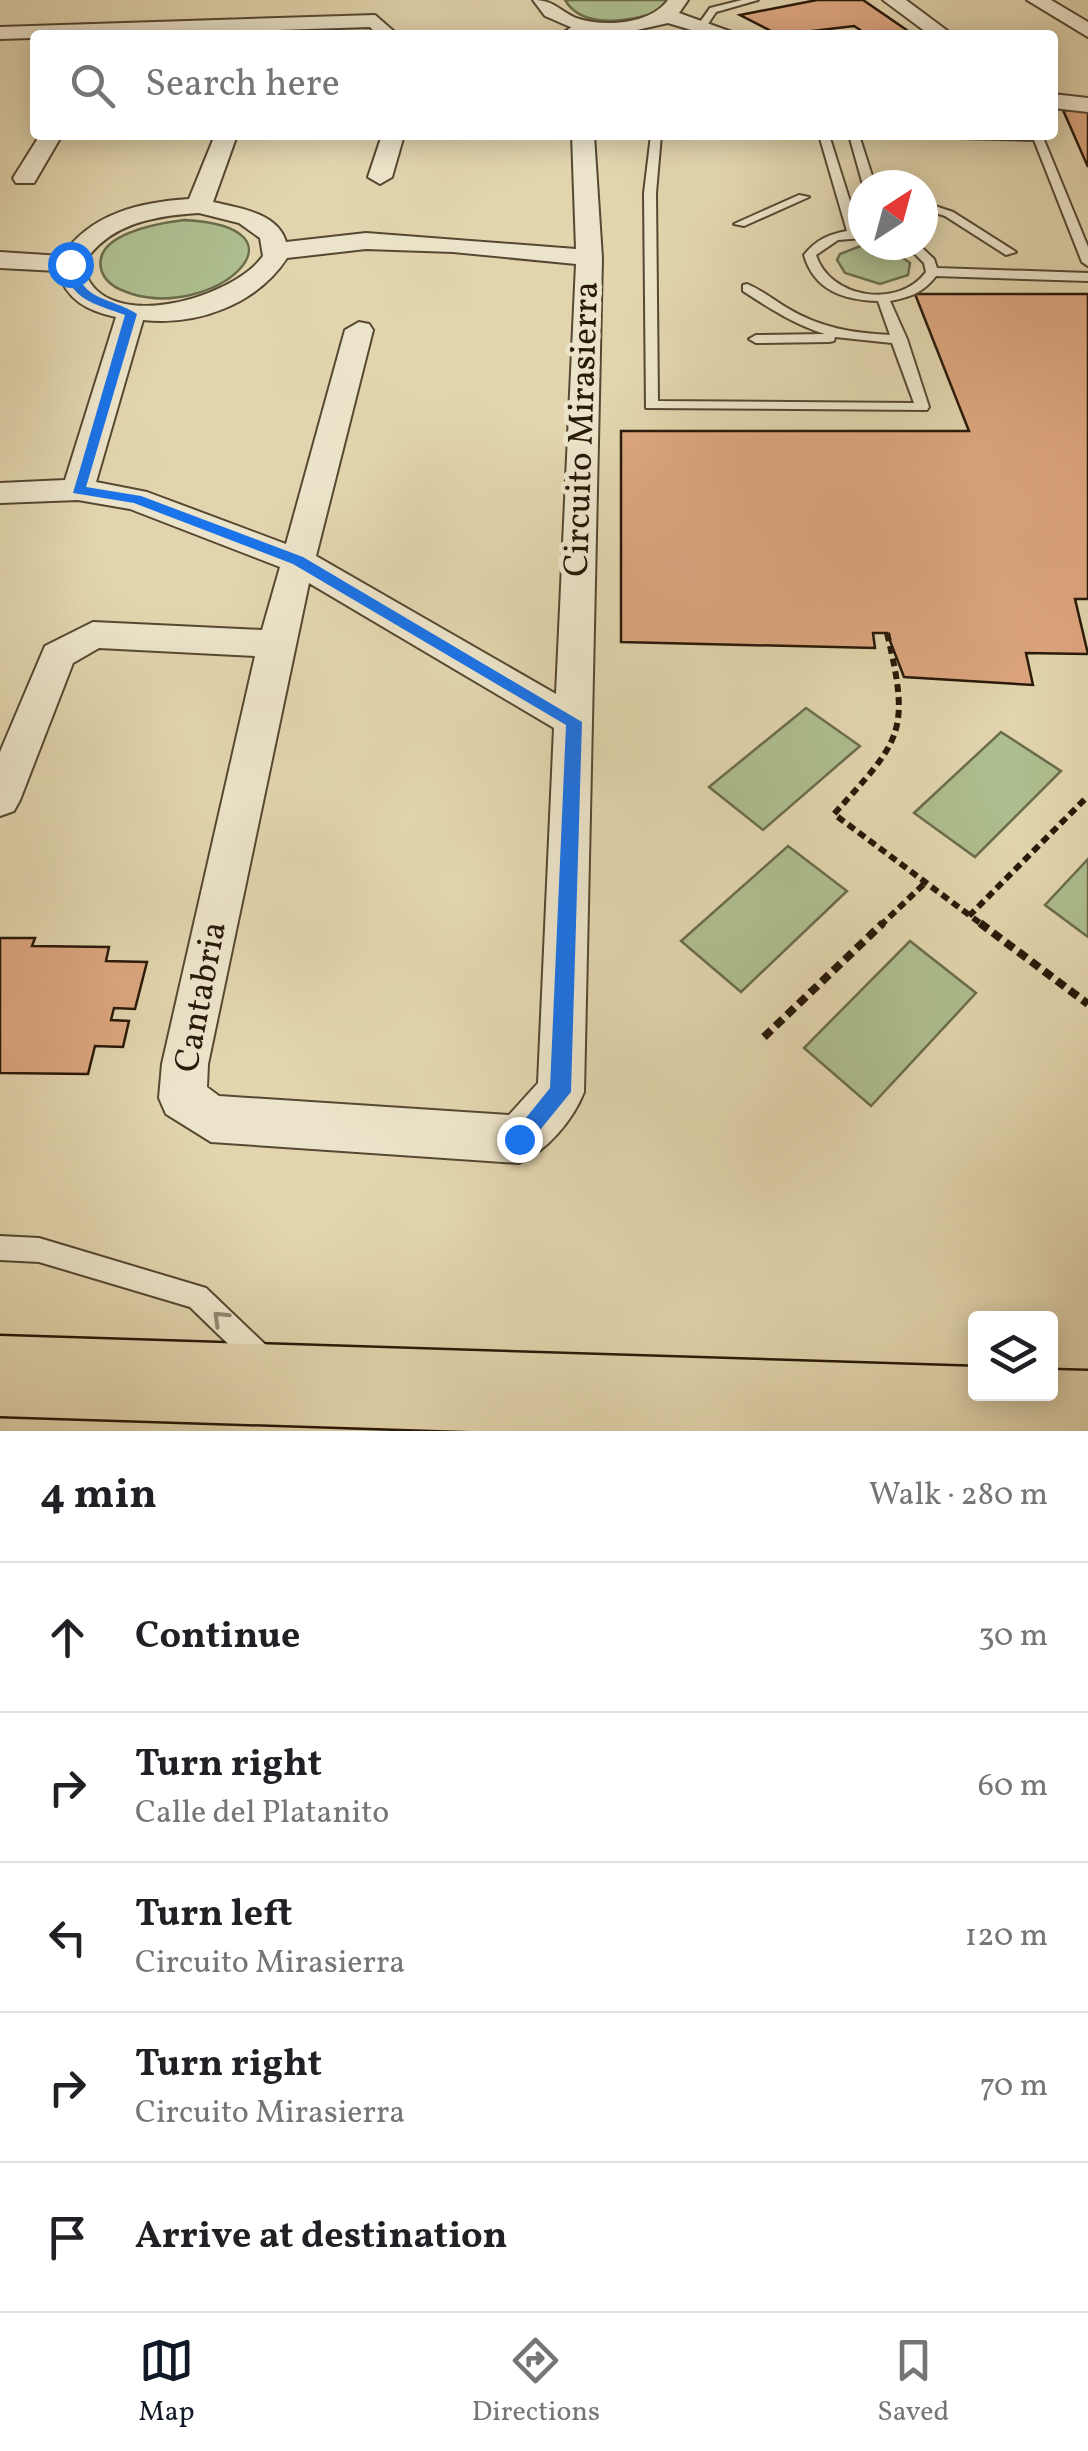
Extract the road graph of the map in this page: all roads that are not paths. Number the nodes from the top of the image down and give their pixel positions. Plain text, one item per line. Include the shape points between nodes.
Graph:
1 (543, 0) edge
2 (753, 0) edge
3 (893, 0) edge
4 (1037, 0) edge
5 (673, 8) edge
6 (703, 25) junction
7 (265, 30) edge
8 (383, 30) edge
9 (573, 30) edge
10 (716, 30) edge
11 (936, 30) edge
12 (1088, 30) edge
13 (0, 33) edge
14 (30, 33) edge
15 (1088, 38) edge
16 (1065, 44) dead end
17 (1058, 102) edge
18 (1088, 105) edge
19 (49, 140) edge
20 (224, 140) edge
21 (391, 140) edge
22 (583, 140) edge
23 (655, 140) edge
24 (826, 140) edge
25 (856, 140) edge
26 (1039, 140) edge
27 (864, 170) edge
28 (380, 177) dead end
29 (25, 178) dead end
30 (803, 197) dead end
31 (848, 205) edge
32 (199, 206) junction
33 (938, 210) edge
34 (740, 224) dead end
35 (848, 237) edge
36 (277, 251) junction
37 (1010, 252) dead end
38 (589, 258) junction
39 (0, 260) edge
40 (928, 260) edge
41 (1088, 262) edge
42 (70, 264) junction
43 (932, 272) junction
44 (1088, 277) edge
45 (747, 288) dead end
46 (883, 298) junction
47 (131, 314) junction
48 (359, 330) dead end
49 (840, 338) junction
50 (900, 338) junction
51 (756, 339) dead end
52 (78, 490) junction
53 (0, 493) edge
54 (298, 561) junction
55 (276, 644) junction
56 (574, 722) junction
57 (0, 800) edge
58 (519, 1139) joint
59 (0, 1248) edge
60 (0, 1376) edge
61 (290, 1386) junction
62 (1088, 1412) edge

1 - 9 street
2 - 6 lane via 713,10
3 - 11 street
4 - 12 street
5 - 6 street
5 - 9 street via 621,27
6 - 10 street
7 - 8 street via 350,18 375,21
13 - 14 street
15 - 16 street
17 - 18 street
19 - 29 street
20 - 32 street
21 - 28 street
22 - 38 street, Circuito Mirasierra
23 - 50 lane via 652,404 922,407
24 - 31 lane
25 - 27 lane
26 - 41 lane
30 - 34 lane
32 - 36 street via 255,220 272,234
32 - 42 street via 116,221 78,248
33 - 37 lane
35 - 46 lane via 816,246 810,264 828,284
36 - 38 street via 366,241
36 - 47 street via 256,286 230,300 198,310
38 - 56 street, Circuito Mirasierra
39 - 42 street
40 - 43 lane
42 - 47 street via 82,295
43 - 44 lane
43 - 46 lane via 922,287
45 - 49 lane via 788,316
46 - 50 lane
47 - 52 street
48 - 54 street, Cantabria
49 - 50 lane
49 - 51 lane
52 - 53 street
52 - 54 street via 136,499
54 - 55 street, Cantabria
54 - 56 street
55 - 57 street via 93,635 58,655
55 - 58 street, Cantabria via 183,1098 210,1119
56 - 58 street, Circuito Mirasierra via 560,1092
61 -> 59 lane via 198,1296 38,1250
60 - 61 highway
61 - 62 highway

